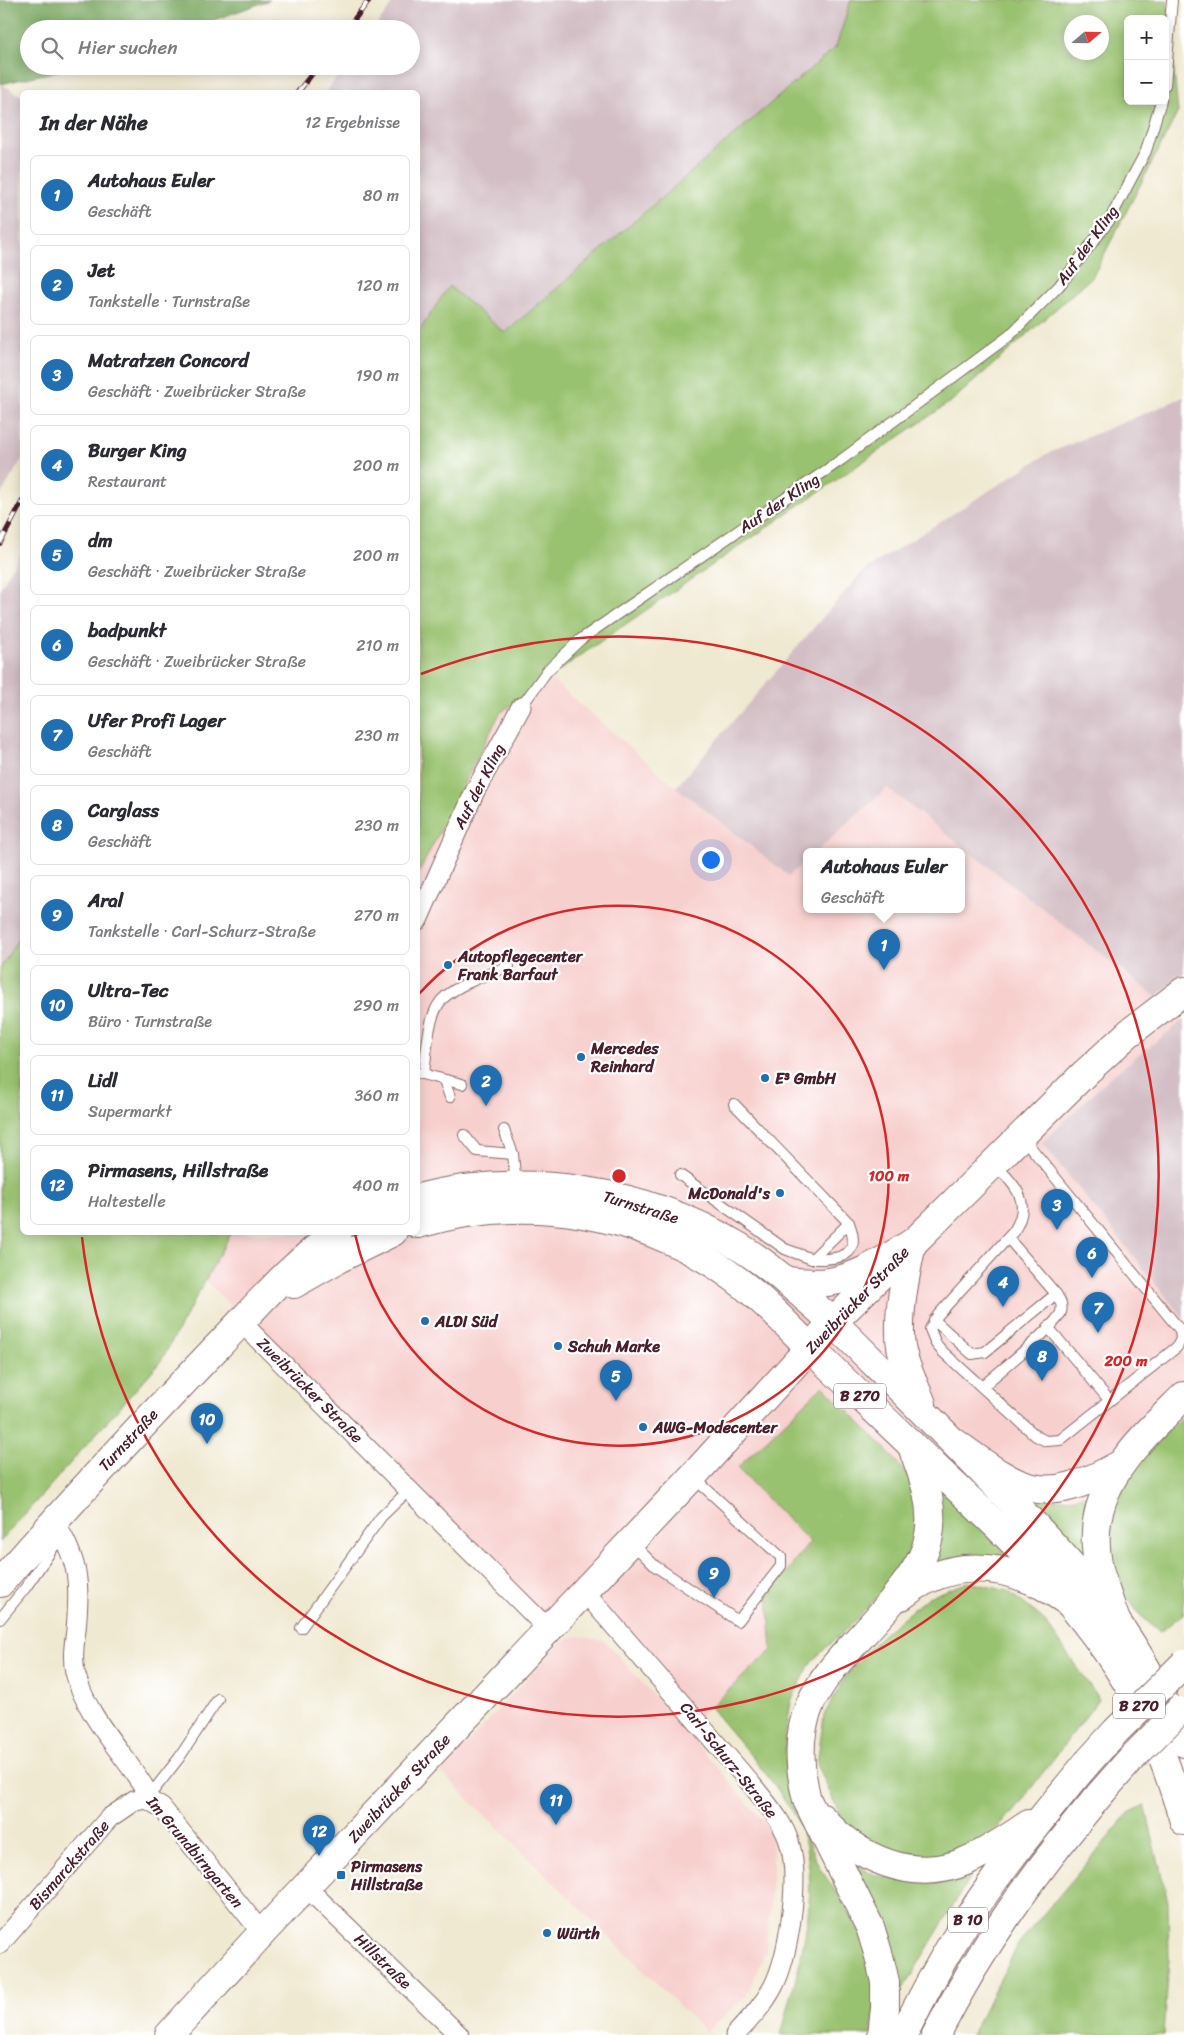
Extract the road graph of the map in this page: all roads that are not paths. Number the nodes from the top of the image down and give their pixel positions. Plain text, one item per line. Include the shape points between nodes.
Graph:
1 (1172, 0) edge
2 (1167, 60) edge
3 (1159, 105) edge
4 (521, 707) joint
5 (420, 915) edge
6 (509, 966) dead end
7 (1184, 991) edge
8 (421, 1073) edge
9 (444, 1080) junction
10 (462, 1084) dead end
11 (450, 1097) dead end
12 (734, 1104) dead end
13 (504, 1130) dead end
14 (464, 1135) dead end
15 (1021, 1136) junction
16 (513, 1154) junction
17 (994, 1162) junction
18 (680, 1175) dead end
19 (516, 1196) junction
20 (420, 1198) edge
21 (849, 1222) junction
22 (420, 1224) edge
23 (334, 1235) edge
24 (388, 1235) edge
25 (1008, 1238) junction
26 (912, 1243) junction
27 (812, 1259) junction
28 (786, 1281) junction
29 (1056, 1294) junction
30 (262, 1302) junction
31 (934, 1320) junction
32 (241, 1322) junction
33 (833, 1322) junction
34 (1048, 1328) junction
35 (810, 1347) junction
36 (982, 1387) junction
37 (1184, 1396) edge
38 (1109, 1400) junction
39 (927, 1415) junction
40 (954, 1442) junction
41 (911, 1444) junction
42 (1119, 1465) junction
43 (693, 1476) junction
44 (410, 1489) junction
45 (58, 1528) junction
46 (631, 1542) junction
47 (0, 1583) edge
48 (584, 1591) junction
49 (1070, 1603) junction
50 (886, 1610) junction
51 (0, 1619) edge
52 (1116, 1621) junction
53 (301, 1628) dead end
54 (548, 1629) junction
55 (1184, 1664) edge
56 (218, 1699) dead end
57 (1182, 1708) edge
58 (1184, 1743) edge
59 (147, 1799) junction
60 (806, 1800) junction
61 (1045, 1814) junction
62 (1184, 1821) edge
63 (306, 1887) junction
64 (262, 1933) junction
65 (0, 1944) edge
66 (981, 1953) junction
67 (169, 2035) edge
68 (459, 2035) edge
69 (735, 2035) edge
70 (882, 2035) edge
71 (903, 2035) edge
72 (936, 2035) edge
73 (953, 2035) edge

1 - 2 lane
3 - 4 lane, Auf der Kling via 1146,152 1109,221 1059,286 1009,336 841,460 580,639 547,671
4 - 5 street, Auf der Kling via 475,791
6 - 8 lane via 457,989 438,1004
7 - 15 main road, Zweibrücker Straße via 1129,1033
8 - 9 lane
9 - 10 lane
9 - 11 lane
12 - 21 lane
13 - 16 lane
14 - 16 lane via 477,1151
15 - 17 main road, Zweibrücker Straße
15 - 38 lane via 1180,1330 1181,1339 1177,1347
16 - 19 lane
17 - 25 lane via 1018,1193 1023,1206 1022,1218
17 - 26 main road, Zweibrücker Straße
18 - 27 lane via 786,1249
19 - 20 main road, Turnstraße via 474,1187
19 - 22 main road, Turnstraße via 478,1211
19 - 28 main road, Turnstraße via 583,1191 638,1202 731,1242
19 - 35 main road, Turnstraße via 562,1210 622,1221 680,1244 737,1280
21 - 27 lane
21 - 27 lane via 854,1240 847,1254 837,1258
23 - 30 main road, Turnstraße via 288,1271
24 - 30 main road, Turnstraße
25 - 29 lane
25 - 31 lane
26 - 28 main road via 865,1270 838,1280 814,1283
26 - 33 main road, Zweibrücker Straße
26 - 39 main road via 900,1336 909,1371
28 - 33 main road, Turnstraße
29 - 31 lane via 985,1352 978,1354 972,1354
29 - 34 lane via 1062,1310
30 - 32 main road, Turnstraße
31 - 36 lane via 930,1329 936,1344
32 - 44 street, Zweibrücker Straße
32 - 45 main road, Turnstraße via 144,1422
33 - 35 main road, Zweibrücker Straße
33 - 39 main road, B 270
34 - 36 lane
34 - 38 lane
35 - 41 main road, B 270
35 - 43 main road, Zweibrücker Straße
36 - 38 lane via 1036,1436 1046,1441 1067,1436
37 - 42 main road
39 - 40 main road, B 270
40 - 42 main road via 1020,1486 1043,1490 1079,1485
40 - 52 main road, B 270 via 1043,1534
41 - 49 main road, B 270 via 1016,1544
41 - 50 main road via 929,1500 927,1544 911,1577
42 - 52 main road via 1104,1494 1095,1529 1099,1567
43 - 46 main road, Zweibrücker Straße
43 - 46 lane via 781,1557 781,1566 738,1621 655,1566
44 - 53 lane via 381,1517
44 - 54 street, Zweibrücker Straße
45 - 47 main road, Turnstraße
45 - 51 lane via 26,1587
45 - 59 street, Im Grundbirngarten via 79,1582 74,1655 77,1680 89,1707 146,1790
46 - 48 main road, Zweibrücker Straße
48 - 54 main road, Zweibrücker Straße
48 - 69 street, Carl-Schurz-Straße via 752,1785 773,1812 790,1844 794,1862 792,1898 783,1962 760,2008
49 - 50 main road via 1033,1581 1003,1572 964,1567 915,1585
49 - 62 main road, B 270 via 1136,1698 1158,1744
50 - 60 main road via 840,1657 816,1690 804,1719 800,1746
52 - 58 main road, B 270 via 1166,1702
54 - 63 main road, Zweibrücker Straße
55 - 61 main road, B 10, bridge via 1116,1731
56 - 59 lane
57 - 66 main road, B 10, bridge via 1101,1793 1038,1870
59 - 64 street, Im Grundbirngarten via 162,1808
59 - 65 street, Bismarckstraße via 134,1801 108,1818
60 - 61 main road via 843,1840 866,1855 918,1870 965,1862
60 - 70 main road via 870,1927 885,1982
61 - 71 main road, B 10 via 954,1940
63 - 64 main road, Zweibrücker Straße
63 - 68 street, Hillstraße
64 - 67 main road, Zweibrücker Straße
66 - 72 main road, B 10
66 - 73 main road

